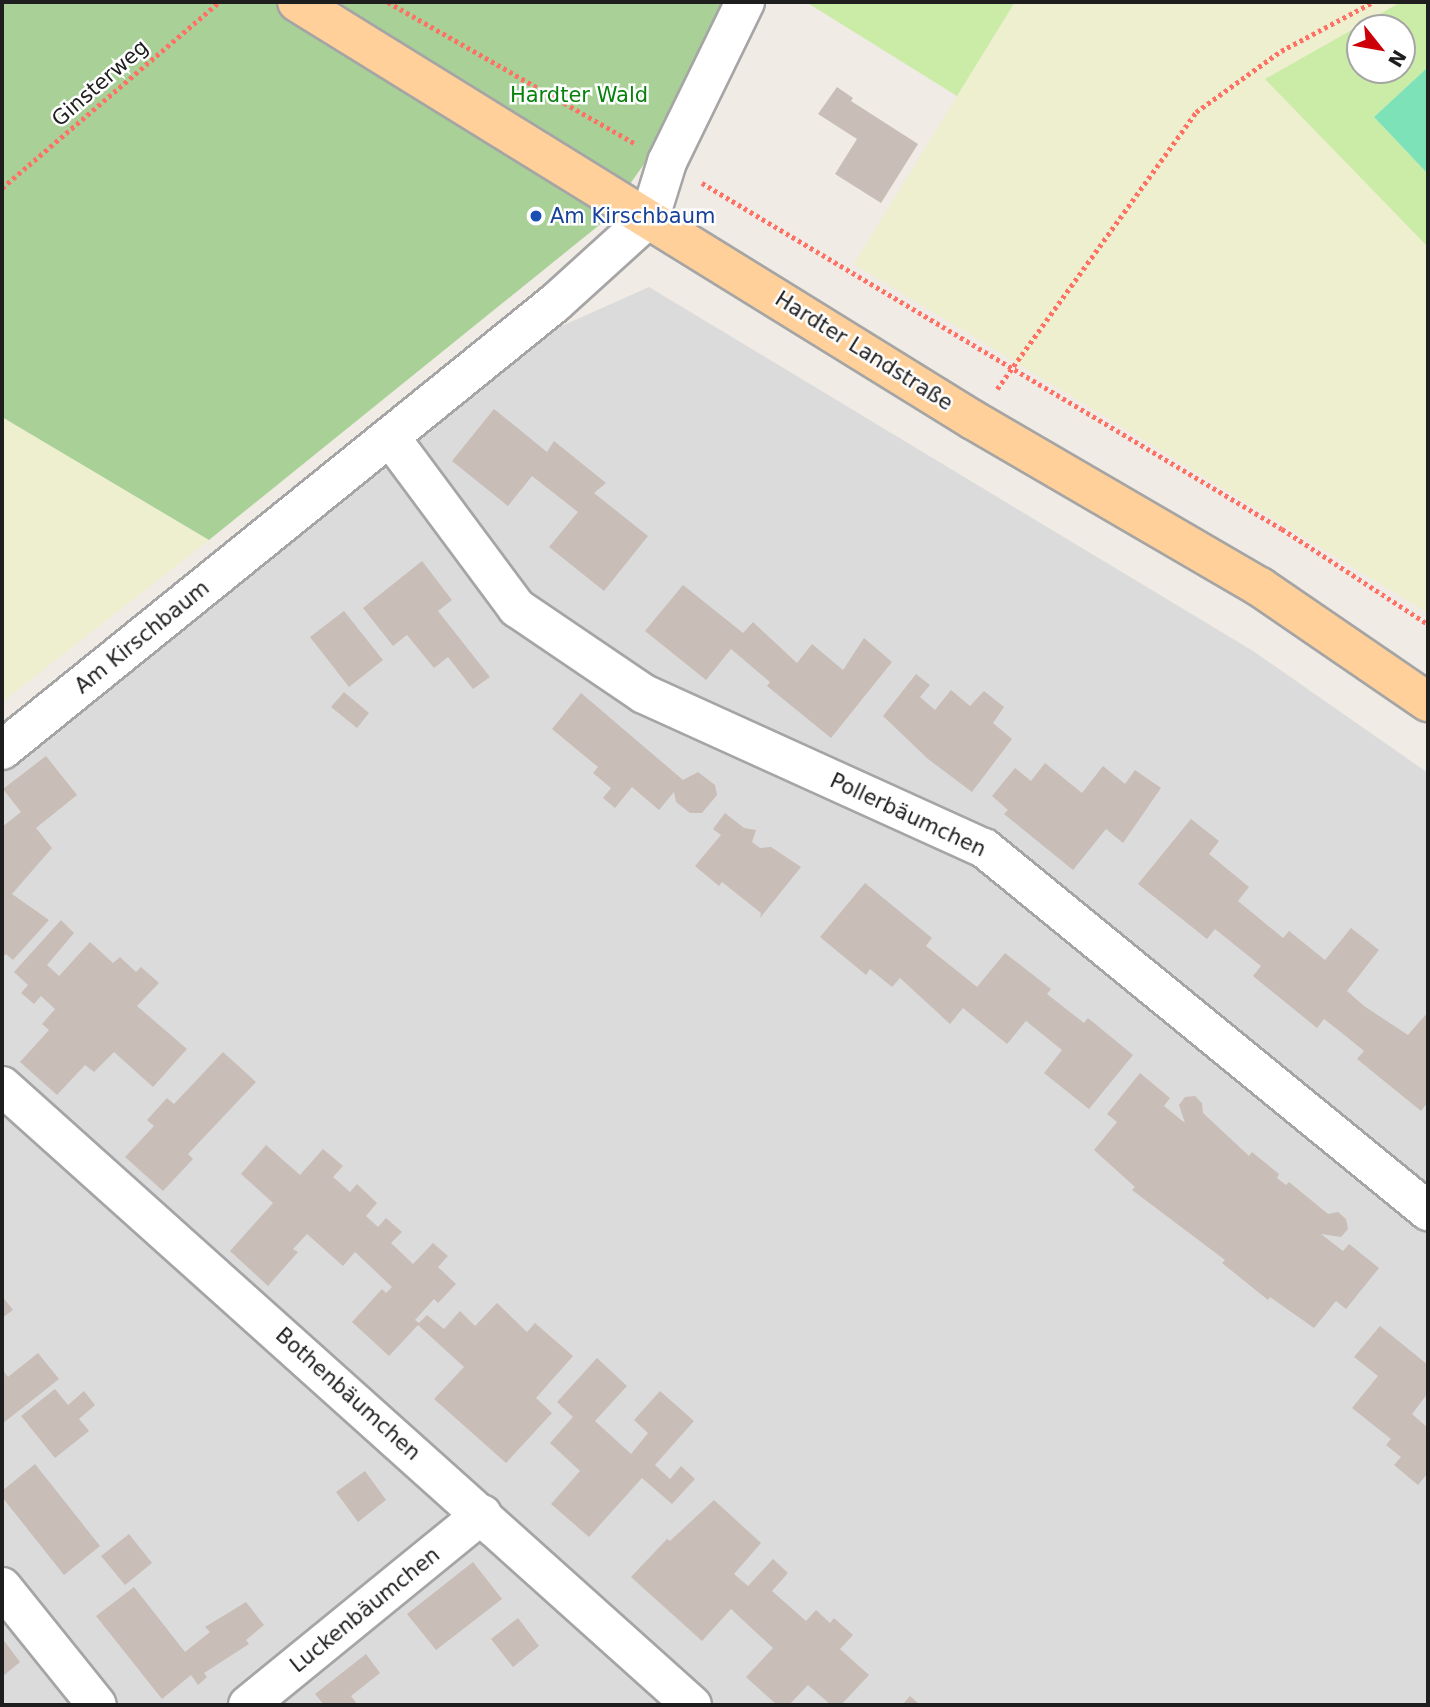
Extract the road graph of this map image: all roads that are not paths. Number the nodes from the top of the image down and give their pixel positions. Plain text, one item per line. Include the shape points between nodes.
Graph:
1 (297, 2) edge
2 (745, 2) edge
3 (650, 217) junction
4 (390, 438) junction
5 (1428, 702) edge
6 (2, 750) edge
7 (2, 1086) edge
8 (1428, 1211) edge
9 (482, 1514) junction
10 (2, 1587) edge
11 (97, 1705) edge
12 (248, 1705) edge
13 (692, 1705) edge

1 - 3 main road, Hardter Landstraße
2 - 3 street via 667,162
3 - 4 street, Am Kirschbaum via 555,303
3 - 5 main road, Hardter Landstraße via 973,420 1260,587
4 - 6 street, Am Kirschbaum
4 - 8 street, Pollerbäumchen via 517,608 644,694 984,848
7 - 9 street, Bothenbäumchen
9 - 12 street, Luckenbäumchen
9 - 13 street, Bothenbäumchen
10 - 11 street

